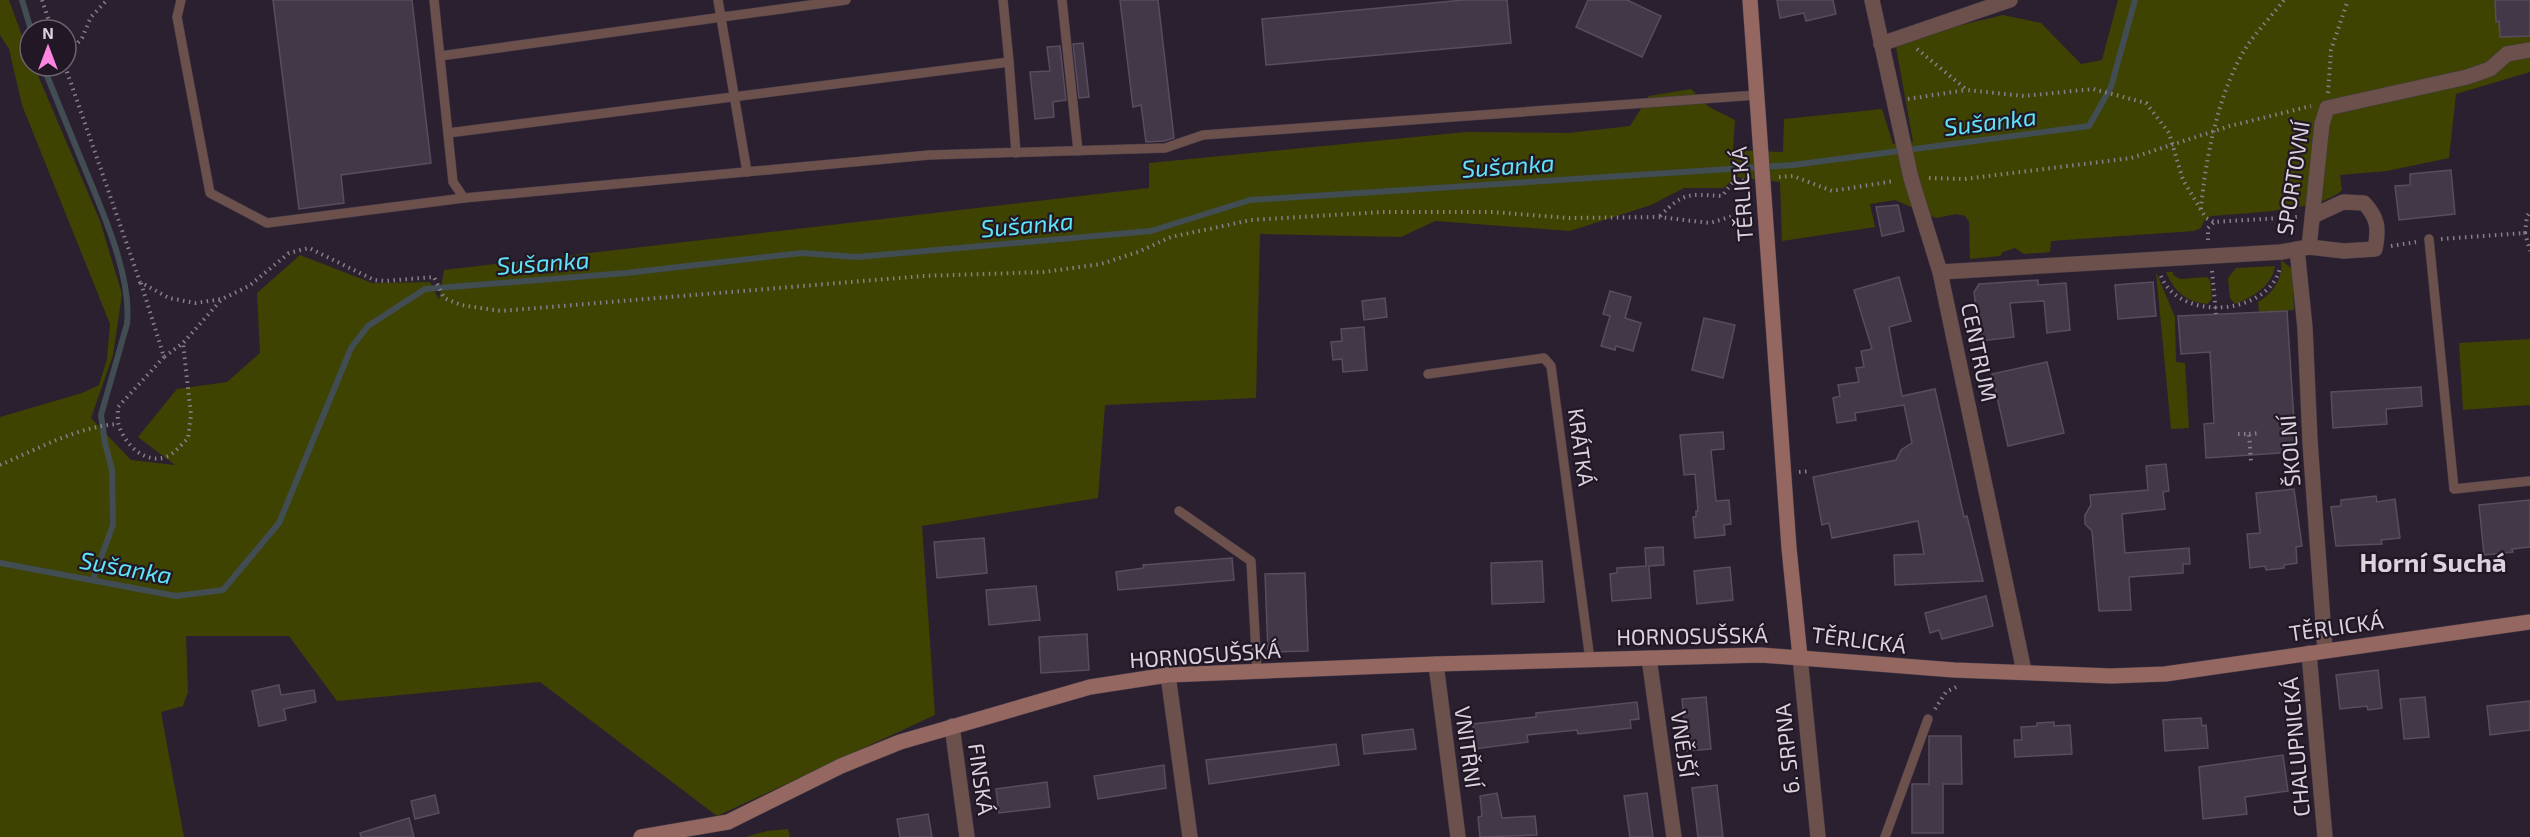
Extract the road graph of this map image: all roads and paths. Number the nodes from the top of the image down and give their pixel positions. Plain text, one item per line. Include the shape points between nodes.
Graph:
1 (42, 0) edge
2 (106, 0) edge
3 (181, 0) edge
4 (434, 0) edge
5 (718, 0) edge
6 (846, 0) edge
7 (1003, 0) edge
8 (1062, 0) edge
9 (1750, 0) edge
10 (1872, 0) edge
11 (2010, 0) edge
12 (2284, 0) edge
13 (2348, 0) edge
14 (720, 17) junction
15 (48, 18) edge
16 (1903, 37) junction
17 (78, 42) edge
18 (1881, 44) junction
19 (2530, 50) edge
20 (440, 56) junction
21 (1009, 62) junction
22 (69, 78) edge
23 (1967, 90) junction
24 (1757, 95) junction
25 (734, 97) junction
26 (1894, 101) junction
27 (2327, 108) junction
28 (2214, 130) junction
29 (448, 133) junction
30 (2172, 143) junction
31 (1078, 151) junction
32 (1016, 153) junction
33 (1909, 171) junction
34 (747, 172) junction
35 (1773, 178) dead end
36 (1753, 180) dead end
37 (1764, 197) junction
38 (464, 198) junction
39 (2201, 210) junction
40 (2530, 212) edge
41 (2313, 216) junction
42 (1659, 217) junction
43 (2214, 222) junction
44 (2525, 233) junction
45 (2486, 236) dead end
46 (2429, 239) dead end
47 (2303, 248) junction
48 (2530, 251) edge
49 (2281, 252) junction
50 (2209, 255) junction
51 (2158, 258) junction
52 (1940, 272) junction
53 (140, 282) junction
54 (2214, 285) dead end
55 (222, 299) junction
56 (2215, 306) junction
57 (2216, 314) dead end
58 (183, 343) junction
59 (164, 357) junction
60 (1428, 374) dead end
61 (118, 424) junction
62 (2259, 433) dead end
63 (2238, 434) dead end
64 (2249, 434) junction
65 (2251, 462) dead end
66 (0, 465) edge
67 (2530, 481) edge
68 (1179, 511) dead end
69 (2530, 622) edge
70 (2325, 650) junction
71 (2309, 653) junction
72 (1800, 657) junction
73 (1649, 658) junction
74 (1590, 660) junction
75 (1436, 664) junction
76 (1257, 671) junction
77 (2024, 671) junction
78 (1168, 675) junction
79 (1957, 687) dead end
80 (1928, 720) joint
81 (952, 726) junction
82 (641, 837) edge
83 (967, 837) edge
84 (1190, 837) edge
85 (1458, 837) edge
86 (1674, 837) edge
87 (1818, 837) edge
88 (1885, 837) edge
89 (2325, 837) edge

1 - 15 path
2 - 17 path via 91,17
3 - 38 lane via 177,17 210,193 267,223
4 - 20 lane
5 - 14 lane
6 - 14 lane
7 - 21 lane
8 - 31 lane
9 - 24 main road, TĚRLICKÁ
10 - 18 street, CENTRUM
11 - 16 street
12 - 28 path via 2248,44 2231,78
13 - 27 path via 2331,50
14 - 20 lane
14 - 25 lane
16 - 18 street
16 - 23 path
18 - 26 street, CENTRUM
19 - 27 street, SPORTOVNÍ via 2507,54 2490,69 2467,77
20 - 29 lane
21 - 25 lane
21 - 32 lane
22 - 53 path
23 - 26 path
23 - 30 path via 2024,96 2095,90 2130,98 2146,103
24 - 31 lane via 1203,135 1165,148
24 - 37 main road, TĚRLICKÁ
25 - 29 lane
25 - 34 lane
26 - 33 street, CENTRUM
27 - 28 path via 2314,106
27 - 41 street, SPORTOVNÍ
28 - 30 path
28 - 39 path via 2203,178
29 - 38 lane via 453,182
30 - 33 path via 2131,158 1965,179
30 - 39 path via 2183,180
31 - 32 lane
32 - 34 lane via 929,155
33 - 35 path via 1832,191 1793,176
33 - 52 street, CENTRUM
34 - 38 lane
36 - 42 path via 1733,182 1722,196 1679,197
37 - 42 path via 1736,215 1710,223
37 - 72 main road, TĚRLICKÁ via 1788,548
39 - 43 path
40 - 44 path
41 - 43 path
41 - 47 street, SPORTOVNÍ
41 - 47 street via 2343,202 2364,203 2375,215 2375,249
42 - 55 path via 1382,212 1251,220 1171,237 1101,264 1044,272 923,276 501,311 461,305 444,298 434,277 374,280 309,248 289,253 249,286
43 - 50 path via 2208,228
44 - 45 path
44 - 48 path
46 - 67 lane via 2454,489
47 - 49 street, SPORTOVNÍ
47 - 70 street, ŠKOLNÍ via 2310,441
49 - 50 street, SPORTOVNÍ
49 - 56 path via 2278,277 2264,294 2240,305
50 - 51 street, SPORTOVNÍ
51 - 52 street, SPORTOVNÍ
51 - 56 path via 2163,281 2172,291 2189,303
52 - 77 street, CENTRUM
53 - 55 path via 169,298 195,303
53 - 59 path
54 - 56 path
55 - 58 path
56 - 57 path
58 - 59 path
58 - 61 path via 191,415 188,438 168,456 152,459 137,453
59 - 61 path via 118,407
60 - 74 lane, KRÁTKÁ via 1544,358 1551,366
61 - 66 path via 69,435
62 - 64 path
63 - 64 path
64 - 65 path
68 - 76 lane via 1251,561
69 - 70 main road, TĚRLICKÁ
70 - 71 main road, TĚRLICKÁ
71 - 77 main road, TĚRLICKÁ via 2164,674 2111,676
71 - 89 street, CHALUPNICKÁ
72 - 73 main road, HORNOSUŠSKÁ
72 - 77 main road, TĚRLICKÁ via 1954,670
72 - 87 street, 6. SRPNA
73 - 74 main road, HORNOSUŠSKÁ
73 - 86 street, VNĚJŠÍ
74 - 75 main road, HORNOSUŠSKÁ
75 - 76 main road, HORNOSUŠSKÁ
75 - 85 street, VNITŘNÍ
76 - 78 main road, HORNOSUŠSKÁ
78 - 81 main road, HORNOSUŠSKÁ via 1090,687
78 - 84 street
79 - 80 path via 1946,692
80 - 88 lane
81 - 82 main road, HORNOSUŠSKÁ via 841,766 728,822
81 - 83 street, FINSKÁ

